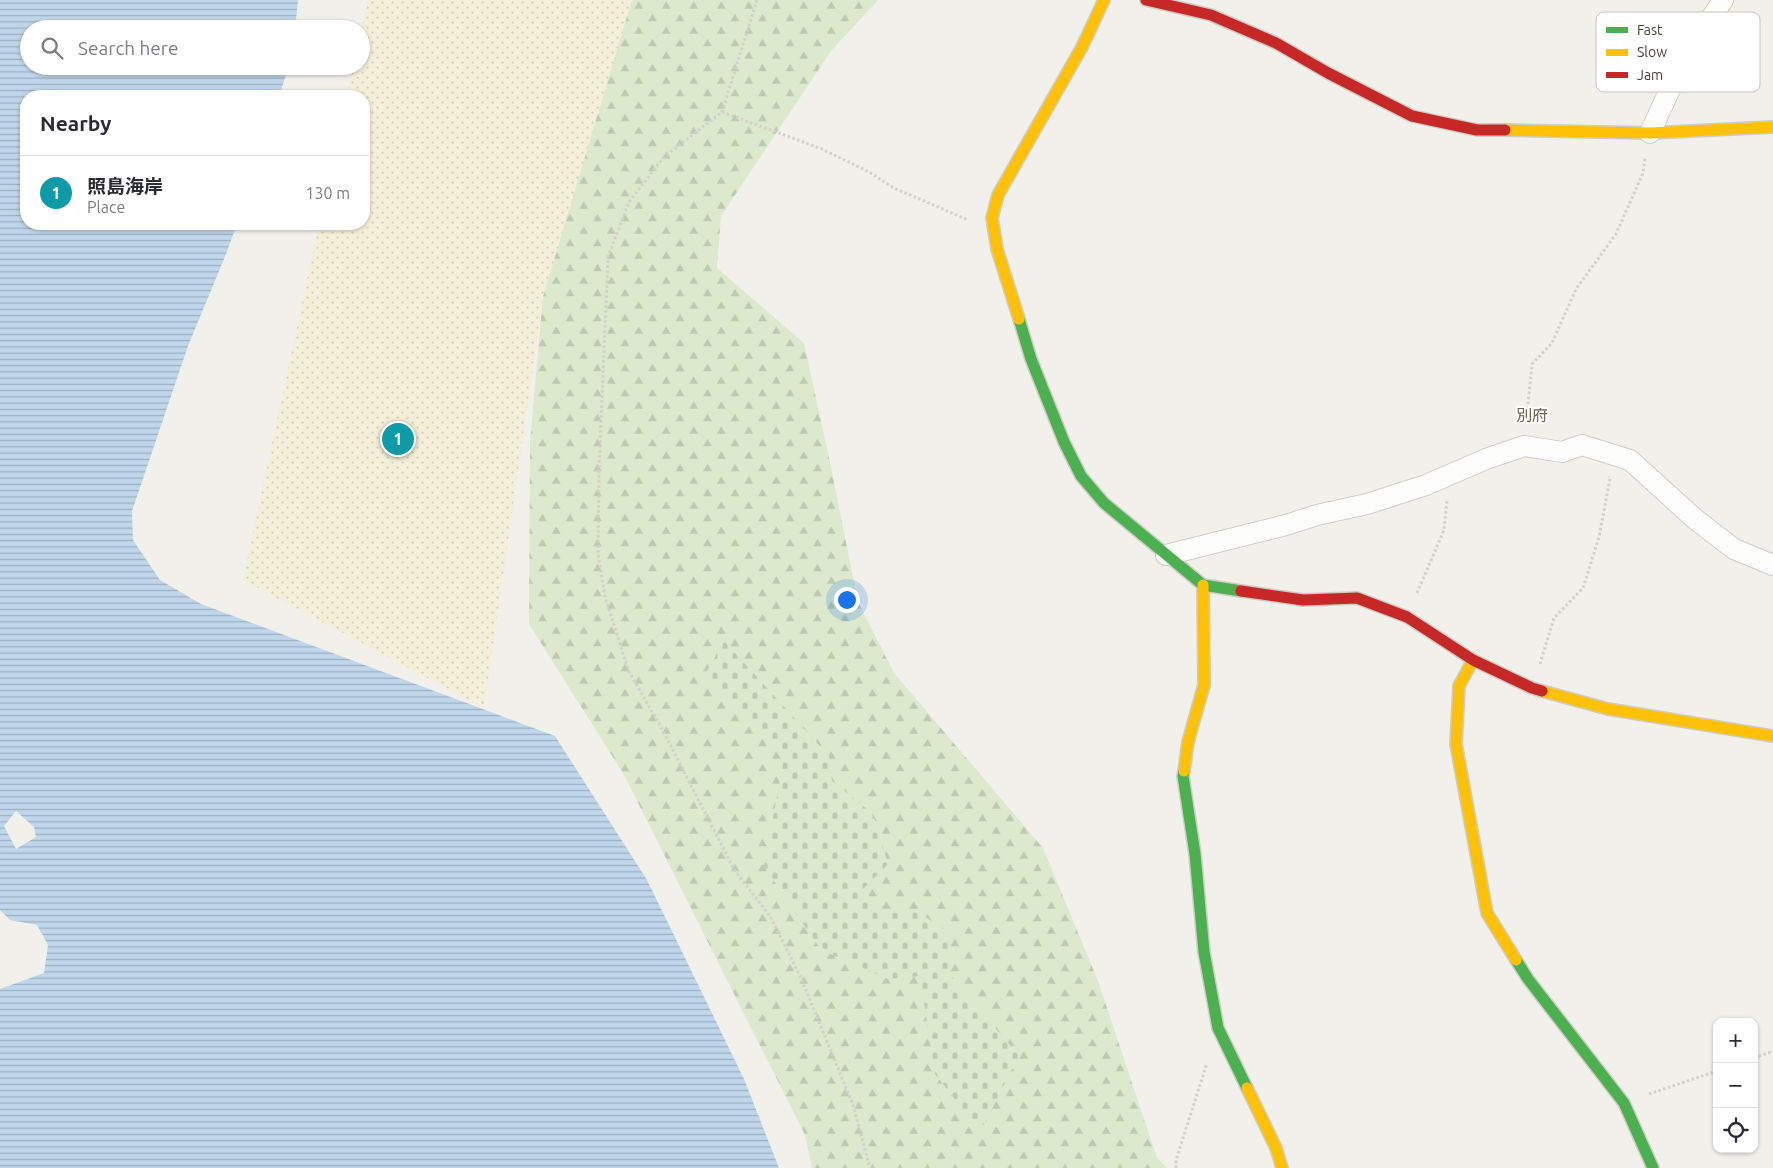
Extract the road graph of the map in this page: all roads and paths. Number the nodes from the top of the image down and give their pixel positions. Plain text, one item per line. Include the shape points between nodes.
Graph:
1 (757, 0) edge
2 (1104, 0) edge
3 (1146, 0) edge
4 (1724, 0) edge
5 (1716, 12) edge
6 (1669, 92) edge
7 (722, 112) junction
8 (1773, 127) edge
9 (1650, 133) junction
10 (974, 222) dead end
11 (1524, 446) junction
12 (1605, 471) dead end
13 (1450, 475) junction
14 (1166, 555) junction
15 (1773, 565) edge
16 (1203, 585) junction
17 (1407, 617) junction
18 (1473, 660) junction
19 (1532, 688) junction
20 (1773, 736) edge
21 (1218, 1028) junction
22 (1773, 1051) edge
23 (1758, 1057) edge
24 (1713, 1072) edge
25 (1624, 1103) junction
26 (870, 1168) edge
27 (1176, 1168) edge
28 (1282, 1168) edge
29 (1653, 1168) edge

1 - 7 path
2 - 14 street via 1082,47 998,195 992,218 997,248 1031,359 1081,476 1104,503
3 - 9 street via 1211,15 1244,29 1412,116 1477,130
4 - 5 street
6 - 9 street
7 - 10 path via 822,149 894,188
7 - 26 path via 664,157 629,202 608,257 598,554 605,597 629,672 661,726 735,871 770,916 801,978 853,1105
8 - 9 street
9 - 11 path via 1642,173 1616,234 1576,289 1552,343 1532,364
11 - 13 street
11 - 15 street via 1562,452 1582,445 1630,460 1695,519 1734,549
12 - 19 path via 1610,478 1599,537 1583,588 1554,618
13 - 14 street via 1367,504 1317,514
13 - 17 path via 1444,530
14 - 16 street
16 - 17 street via 1303,600 1357,598
16 - 21 street via 1204,685 1182,776 1195,854 1204,952
17 - 18 street
18 - 19 street
18 - 25 street via 1459,686 1456,744 1487,913 1528,979
19 - 20 street via 1608,710
21 - 27 path
21 - 28 street via 1276,1148
22 - 23 path
24 - 25 path
25 - 29 street

